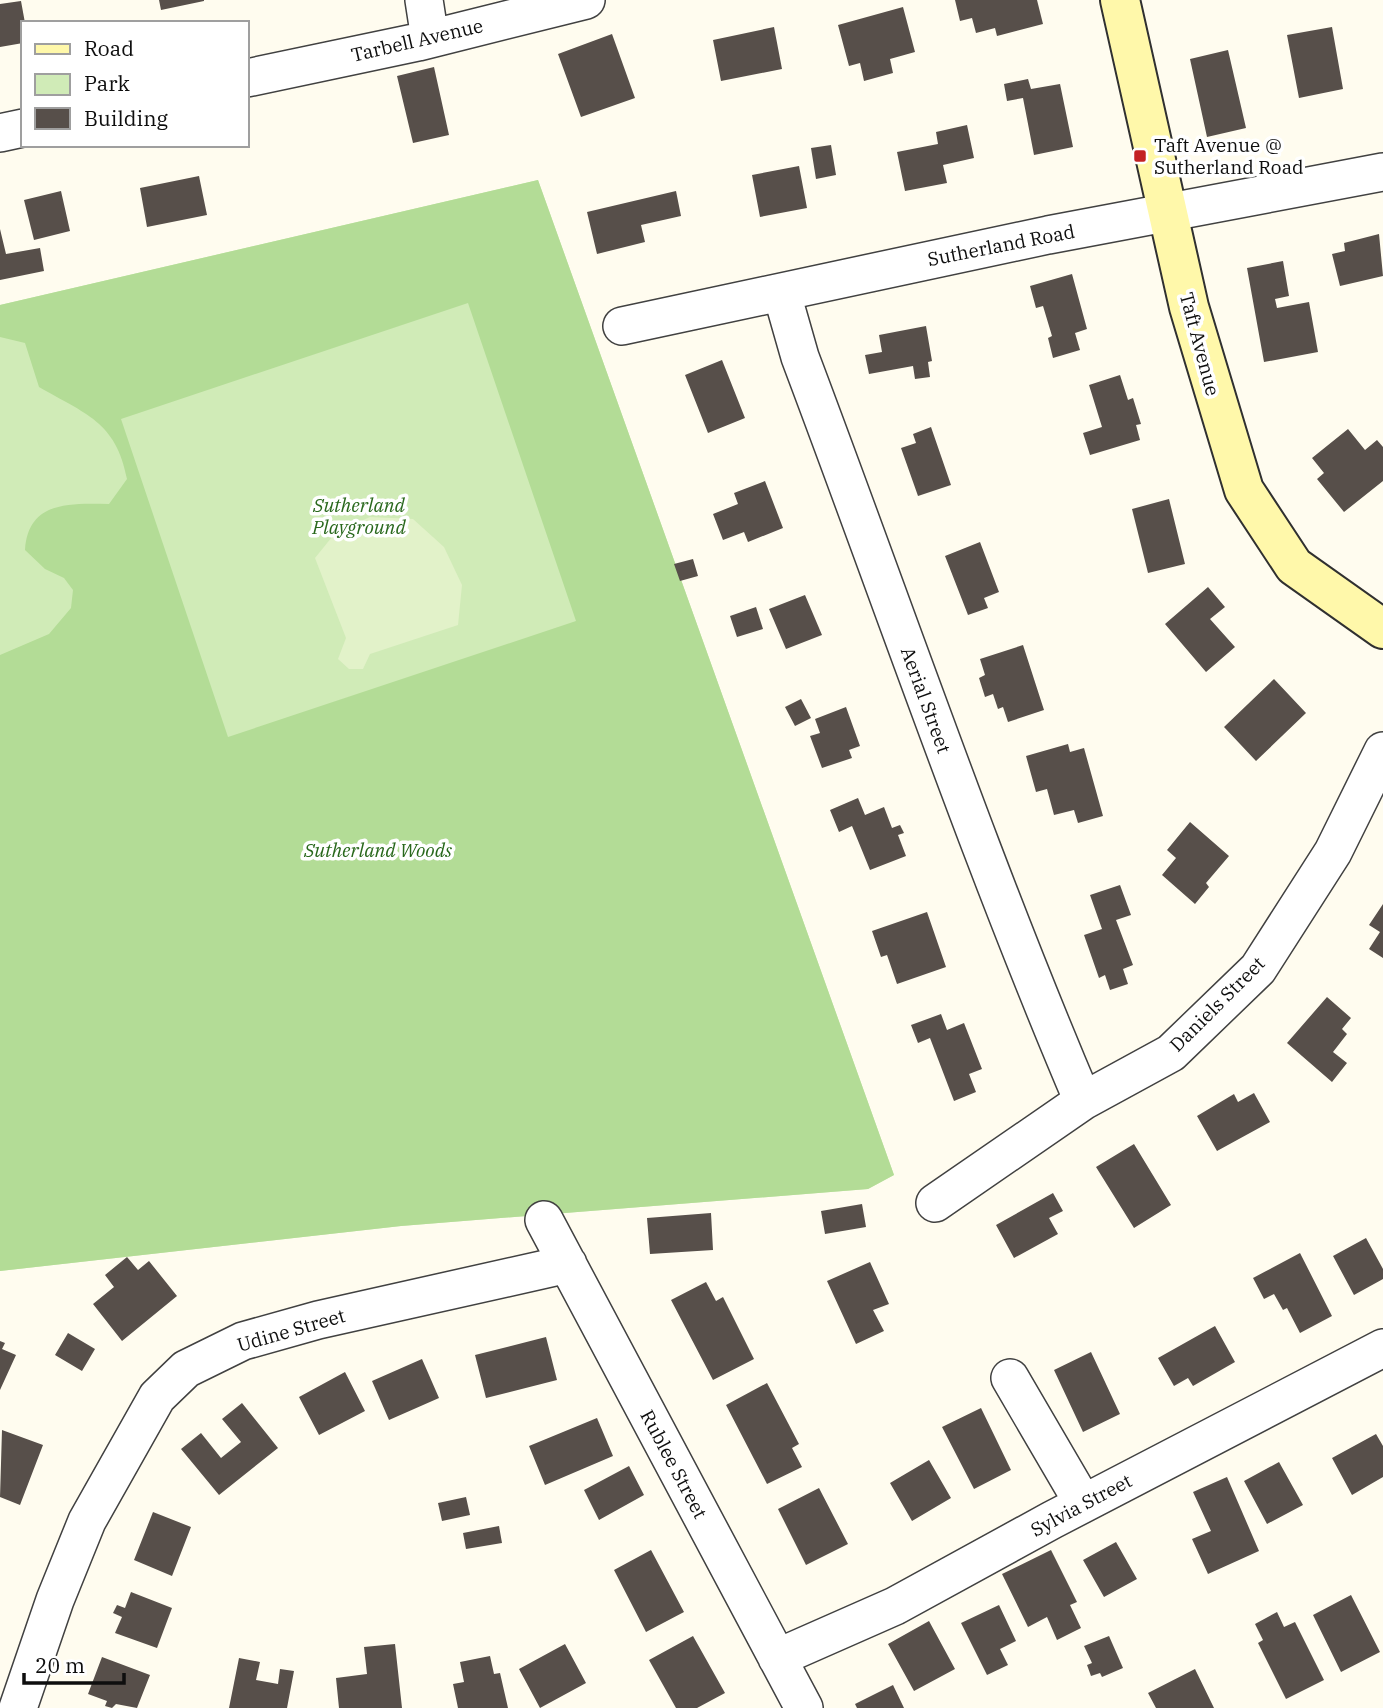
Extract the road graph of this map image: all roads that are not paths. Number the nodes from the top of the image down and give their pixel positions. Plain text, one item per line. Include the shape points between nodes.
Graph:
1 (424, 0) edge
2 (586, 0) edge
3 (1120, 0) edge
4 (430, 38) junction
5 (248, 78) edge
6 (21, 128) edge
7 (0, 133) edge
8 (1383, 172) edge
9 (1168, 212) junction
10 (782, 294) junction
11 (622, 326) dead end
12 (1383, 629) edge
13 (1383, 751) edge
14 (1083, 1101) junction
15 (935, 1203) dead end
16 (544, 1220) dead end
17 (568, 1264) junction
18 (1383, 1348) edge
19 (1010, 1378) dead end
20 (1083, 1503) junction
21 (777, 1658) junction
22 (18, 1708) edge
23 (804, 1708) edge

1 - 4 street
2 - 4 street, Tarbell Avenue
3 - 9 street, Taft Avenue
4 - 5 street, Tarbell Avenue
6 - 7 street
8 - 9 street, Sutherland Road
9 - 10 street, Sutherland Road
9 - 12 street, Taft Avenue via 1189,307 1244,490 1294,566
10 - 11 street, Sutherland Road
10 - 14 street, Aerial Street via 800,357 945,754 1014,937
13 - 14 street, Daniels Street via 1334,852 1258,969 1171,1053
14 - 15 street, Daniels Street
16 - 17 street, Rublee Street
17 - 21 street, Rublee Street
17 - 22 street, Udine Street via 318,1320 243,1341 186,1369 157,1397 88,1521
18 - 20 street, Sylvia Street
19 - 20 street
20 - 21 street, Sylvia Street via 895,1606
21 - 23 street, Rublee Street

